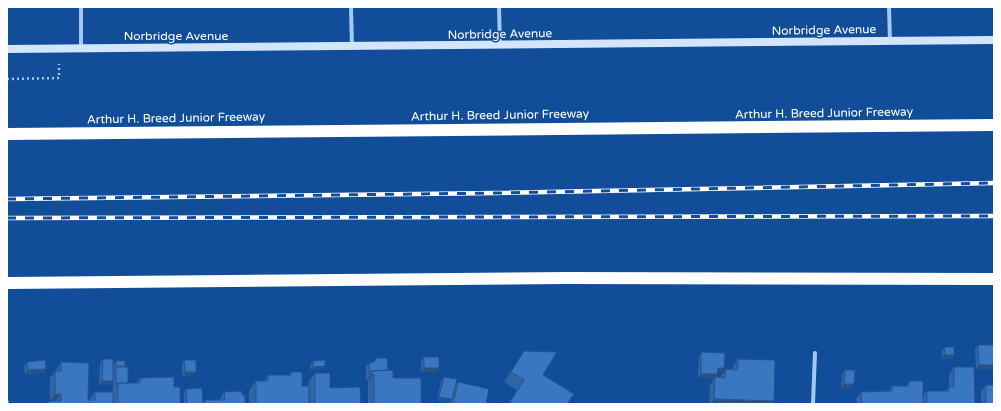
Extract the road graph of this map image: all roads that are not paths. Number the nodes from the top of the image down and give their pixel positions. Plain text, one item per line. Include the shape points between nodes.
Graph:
1 (81, 7) edge
2 (351, 7) edge
3 (499, 7) edge
4 (889, 7) edge
5 (994, 40) edge
6 (890, 41) junction
7 (500, 46) junction
8 (352, 47) junction
9 (7, 49) edge
10 (81, 49) junction
11 (994, 125) edge
12 (7, 134) edge
13 (994, 279) edge
14 (7, 284) edge
15 (815, 353) dead end
16 (813, 404) edge

1 - 10 street
2 - 8 street
3 - 7 street
4 - 6 street
5 - 6 street, Norbridge Avenue
6 - 7 street, Norbridge Avenue
7 - 8 street, Norbridge Avenue
8 - 10 street, Norbridge Avenue
9 - 10 street, Norbridge Avenue
11 - 12 highway, Arthur H. Breed Junior Freeway
13 - 14 highway via 567,278
15 - 16 street

